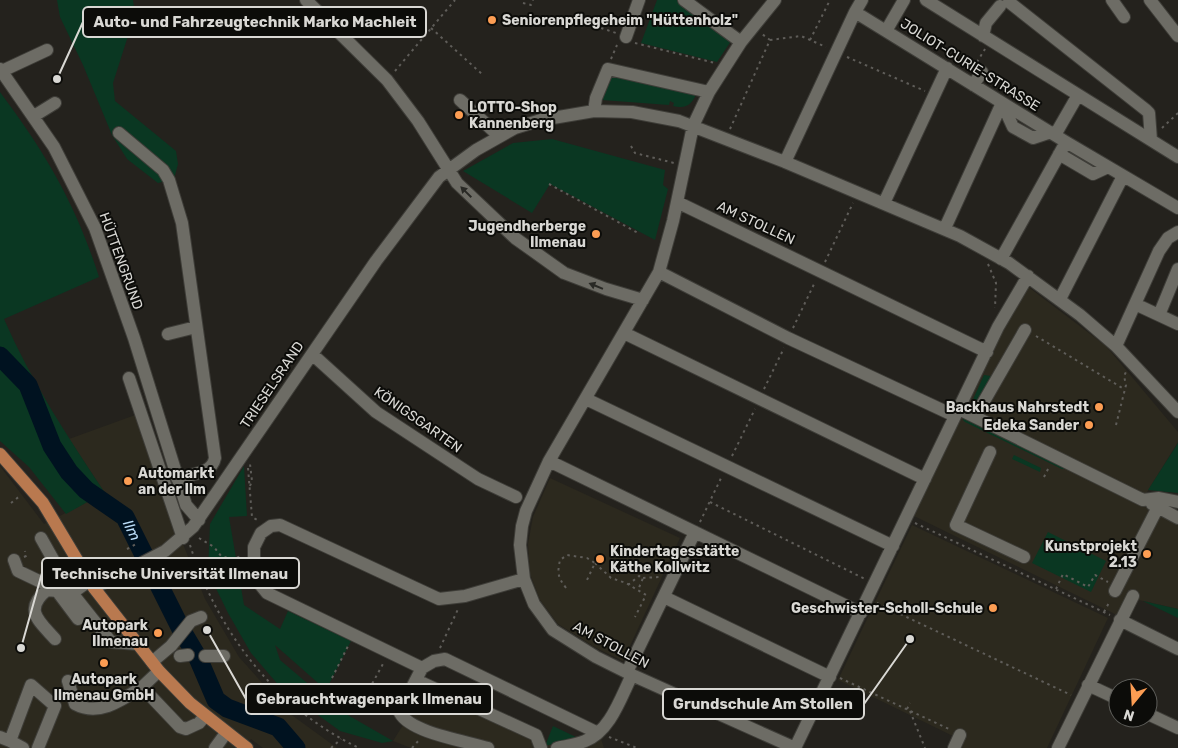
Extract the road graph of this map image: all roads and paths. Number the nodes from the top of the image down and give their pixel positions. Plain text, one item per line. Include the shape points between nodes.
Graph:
1 (306, 0) edge
2 (455, 0) edge
3 (533, 0) edge
4 (639, 0) edge
5 (684, 0) edge
6 (775, 0) edge
7 (830, 0) edge
8 (862, 0) edge
9 (904, 0) edge
10 (926, 0) edge
11 (987, 0) edge
12 (1112, 0) edge
13 (1150, 0) edge
14 (524, 3) dead end
15 (1008, 3) edge
16 (855, 12) junction
17 (1124, 18) dead end
18 (752, 26) junction
19 (430, 27) junction
20 (601, 28) dead end
21 (886, 31) junction
22 (983, 36) junction
23 (1178, 36) edge
24 (626, 37) junction
25 (770, 40) junction
26 (810, 40) junction
27 (740, 42) junction
28 (47, 50) dead end
29 (835, 52) junction
30 (725, 65) junction
31 (947, 68) junction
32 (608, 69) junction
33 (1, 70) edge
34 (982, 72) dead end
35 (483, 75) dead end
36 (387, 80) junction
37 (973, 84) junction
38 (708, 92) junction
39 (934, 95) junction
40 (1078, 95) junction
41 (460, 100) dead end
42 (55, 103) dead end
43 (1002, 103) junction
44 (594, 111) junction
45 (1178, 112) edge
46 (34, 116) junction
47 (693, 126) junction
48 (119, 133) dead end
49 (499, 136) junction
50 (1057, 136) junction
51 (726, 139) junction
52 (1151, 140) junction
53 (631, 146) dead end
54 (1059, 154) junction
55 (1178, 157) edge
56 (785, 162) junction
57 (684, 165) junction
58 (1108, 167) junction
59 (449, 169) junction
60 (1123, 176) junction
61 (549, 184) dead end
62 (858, 192) junction
63 (677, 202) junction
64 (884, 203) junction
65 (1178, 208) edge
66 (945, 228) junction
67 (1178, 232) edge
68 (638, 233) dead end
69 (996, 256) junction
70 (1178, 269) edge
71 (821, 270) junction
72 (659, 272) junction
73 (1028, 276) junction
74 (642, 300) junction
75 (1060, 300) junction
76 (1135, 304) junction
77 (1159, 315) junction
78 (1178, 324) edge
79 (196, 327) junction
80 (998, 327) junction
81 (1025, 330) dead end
82 (624, 333) junction
83 (168, 334) dead end
84 (788, 338) junction
85 (1043, 340) dead end
86 (1116, 346) junction
87 (986, 352) junction
88 (312, 354) junction
89 (979, 366) junction
90 (1126, 372) dead end
91 (999, 376) junction
92 (129, 378) dead end
93 (1124, 389) junction
94 (586, 399) junction
95 (759, 399) junction
96 (1178, 412) edge
97 (957, 413) junction
98 (975, 417) junction
99 (1116, 425) dead end
100 (990, 452) dead end
101 (0, 454) edge
102 (548, 461) junction
103 (727, 466) junction
104 (1049, 467) dead end
105 (1044, 477) dead end
106 (177, 478) junction
107 (925, 479) junction
108 (250, 486) junction
109 (20, 496) dead end
110 (516, 497) dead end
111 (1143, 500) junction
112 (11, 502) dead end
113 (710, 502) junction
114 (1176, 502) edge
115 (1158, 507) junction
116 (1178, 518) edge
117 (906, 519) junction
118 (199, 520) junction
119 (271, 526) junction
120 (695, 532) junction
121 (185, 536) junction
122 (41, 538) dead end
123 (138, 543) dead end
124 (893, 546) junction
125 (127, 549) dead end
126 (242, 556) dead end
127 (1024, 558) dead end
128 (14, 560) dead end
129 (595, 563) junction
130 (643, 578) junction
131 (524, 579) junction
132 (587, 580) dead end
133 (672, 580) junction
134 (91, 584) junction
135 (875, 584) junction
136 (628, 585) junction
137 (566, 588) dead end
138 (1056, 589) junction
139 (1116, 589) joint
140 (638, 590) junction
141 (69, 594) junction
142 (465, 596) junction
143 (1133, 596) dead end
144 (664, 597) junction
145 (868, 599) junction
146 (861, 613) junction
147 (635, 617) dead end
148 (196, 618) dead end
149 (78, 619) dead end
150 (1120, 620) junction
151 (354, 635) junction
152 (55, 639) dead end
153 (138, 644) junction
154 (1178, 648) edge
155 (389, 652) junction
156 (205, 656) dead end
157 (224, 656) dead end
158 (434, 660) junction
159 (156, 667) junction
160 (422, 668) junction
161 (629, 673) junction
162 (830, 677) junction
163 (332, 678) dead end
164 (416, 680) junction
165 (68, 681) dead end
166 (1088, 685) junction
167 (142, 687) junction
168 (1064, 692) dead end
169 (1108, 694) edge
170 (366, 695) dead end
171 (910, 703) dead end
172 (907, 709) junction
173 (910, 711) junction
174 (204, 716) junction
175 (1158, 719) edge
176 (1178, 728) edge
177 (226, 733) junction
178 (598, 733) junction
179 (960, 735) joint
180 (5, 739) edge
181 (341, 739) junction
182 (23, 748) edge
183 (38, 748) edge
184 (214, 748) edge
185 (247, 748) edge
186 (331, 748) edge
187 (359, 748) edge
188 (488, 748) edge
189 (542, 748) edge
190 (557, 748) edge
191 (637, 748) edge
192 (795, 748) edge
193 (925, 748) edge
194 (954, 748) edge
195 (1058, 748) edge

1 - 36 street
2 - 19 path
3 - 14 path via 531,5
4 - 24 street
5 - 27 street
6 - 18 street, AM STOLLEN
7 - 26 path
8 - 16 street
9 - 21 street
10 - 22 street
11 - 15 street
12 - 17 street
13 - 23 street
15 - 22 street via 986,23
15 - 52 street via 1146,110
16 - 21 street, JOLIOT-CURIE-STRASSE
16 - 29 street
18 - 25 path
18 - 27 street, AM STOLLEN
19 - 35 path
19 - 36 path
20 - 24 path
21 - 31 street, JOLIOT-CURIE-STRASSE
22 - 40 street
24 - 30 path via 629,42 642,46
24 - 32 path via 615,47
25 - 26 path via 801,36
25 - 51 path
26 - 29 path
27 - 30 street, AM STOLLEN
28 - 33 street, HÜTTENGRUND
29 - 39 path
29 - 56 street
30 - 38 street, AM STOLLEN
31 - 37 street, JOLIOT-CURIE-STRASSE
31 - 39 street
32 - 38 street
32 - 44 street
33 - 46 street, HÜTTENGRUND
34 - 37 street
36 - 59 street
37 - 43 street, JOLIOT-CURIE-STRASSE
38 - 47 street, AM STOLLEN
39 - 64 street
40 - 50 street
40 - 52 street
41 - 49 street
42 - 46 street
43 - 50 street, JOLIOT-CURIE-STRASSE
43 - 66 street
44 - 47 street, TRIESELSRAND via 658,116
44 - 49 street, TRIESELSRAND via 567,120 532,122
45 - 52 path
46 - 106 street, HÜTTENGRUND via 54,147 95,228 134,338
47 - 51 street, TRIESELSRAND
47 - 57 street, AM STOLLEN
48 - 79 street via 163,170 169,180 190,265
49 - 59 street, TRIESELSRAND
50 - 54 street
50 - 58 street, JOLIOT-CURIE-STRASSE
51 - 56 street, TRIESELSRAND
52 - 55 street
53 - 57 path via 635,153
54 - 58 street via 1093,174
54 - 69 street
56 - 62 street, TRIESELSRAND
57 - 63 street, AM STOLLEN
58 - 60 street, JOLIOT-CURIE-STRASSE
74 -> 59 street via 606,290 564,272 515,238 456,183
59 - 88 street, TRIESELSRAND via 433,184 406,220
60 - 65 street, JOLIOT-CURIE-STRASSE
60 - 75 street
61 - 68 path
62 - 64 street, TRIESELSRAND
62 - 71 path
63 - 71 street, AM STOLLEN
63 - 72 street, AM STOLLEN
64 - 66 street, TRIESELSRAND
66 - 69 street, TRIESELSRAND
67 - 76 street via 1163,243
69 - 73 street, TRIESELSRAND
69 - 80 path via 988,267 996,283
70 - 77 street
71 - 84 path
71 - 87 street, AM STOLLEN
72 - 74 street, AM STOLLEN
72 - 84 street
73 - 75 street, TRIESELSRAND
73 - 80 street
74 - 82 street, AM STOLLEN
75 - 86 street, TRIESELSRAND
76 - 77 street
76 - 86 street
77 - 78 street
79 - 83 street
79 - 106 street via 216,458 208,470
80 - 87 street
81 - 91 street
82 - 94 street, AM STOLLEN
82 - 95 street
84 - 95 path
84 - 97 street
85 - 93 path
86 - 96 street, TRIESELSRAND
87 - 89 street
88 - 110 street, KÖNIGSGARTEN via 376,412 478,479
88 - 118 street, TRIESELSRAND
89 - 91 street
89 - 97 street
90 - 93 path
91 - 98 street
92 - 121 street
93 - 99 path
94 - 102 street, AM STOLLEN
94 - 103 street
95 - 103 path
95 - 107 street
97 - 98 street
97 - 107 street
98 - 111 street
100 - 127 street via 956,525
101 - 134 main road via 43,503
102 - 120 street
102 - 131 street, AM STOLLEN via 522,526 520,545
103 - 113 path
103 - 124 street
104 - 105 path
106 - 118 street, HÜTTENGRUND via 186,505
107 - 117 street
108 - 108 path via 249,478 247,463 250,464
108 - 119 path via 252,517
109 - 112 path
111 - 114 street via 1159,498
111 - 115 street
113 - 120 path
113 - 135 path
115 - 116 street
115 - 139 street
117 - 124 street
117 - 138 path
118 - 121 street, TRIESELSRAND
119 - 142 street via 280,525 430,596 439,599
119 - 151 street via 255,542 254,577 267,593
120 - 133 street
120 - 146 street
121 - 126 path via 206,541 220,556
121 - 134 street, TRIESELSRAND via 140,564
121 - 181 path via 222,617 264,678 313,722
122 - 141 street
123 - 125 path
124 - 135 street
128 - 141 street via 18,571
129 - 132 path
129 - 136 path via 611,578
129 - 137 path via 572,554 560,560 558,579
130 - 133 path
130 - 136 path via 636,577
130 - 140 path
131 - 142 street
131 - 161 street, AM STOLLEN via 534,604 554,630 596,657
133 - 144 street
134 - 141 street, TRIESELSRAND
134 - 153 main road
135 - 145 street
136 - 140 path
138 - 139 path via 1063,574 1088,587 1095,575
138 - 150 path
140 - 147 path via 646,595
141 - 149 street
141 - 152 street via 46,590 37,598 34,608 37,618
141 - 153 street via 111,642
142 - 158 path
143 - 150 street
144 - 161 street
144 - 162 street
145 - 146 street
145 - 168 path
146 - 162 street
148 - 159 street
150 - 154 street
150 - 166 street
151 - 155 street
151 - 163 path
153 - 159 main road
155 - 160 street
155 - 170 path
156 - 157 street
158 - 160 street
158 - 178 street via 445,659
159 - 167 street
159 - 174 main road
160 - 164 street
161 - 178 street via 610,720
161 - 192 street, AM STOLLEN
162 - 172 path via 841,678
162 - 192 street
164 - 188 street via 400,713 404,720 424,730
164 - 189 street via 536,735
165 - 167 street via 75,704 95,710
166 - 169 street
166 - 195 street
167 - 174 street via 180,728 199,723
171 - 172 path
172 - 173 path
173 - 179 path
173 - 193 path
174 - 177 main road
175 - 176 street
177 - 184 street
177 - 185 main road
178 - 190 street via 586,741
178 - 191 path
179 - 194 street
180 - 182 street
180 - 183 street via 31,684 55,706
181 - 186 path
181 - 187 path

